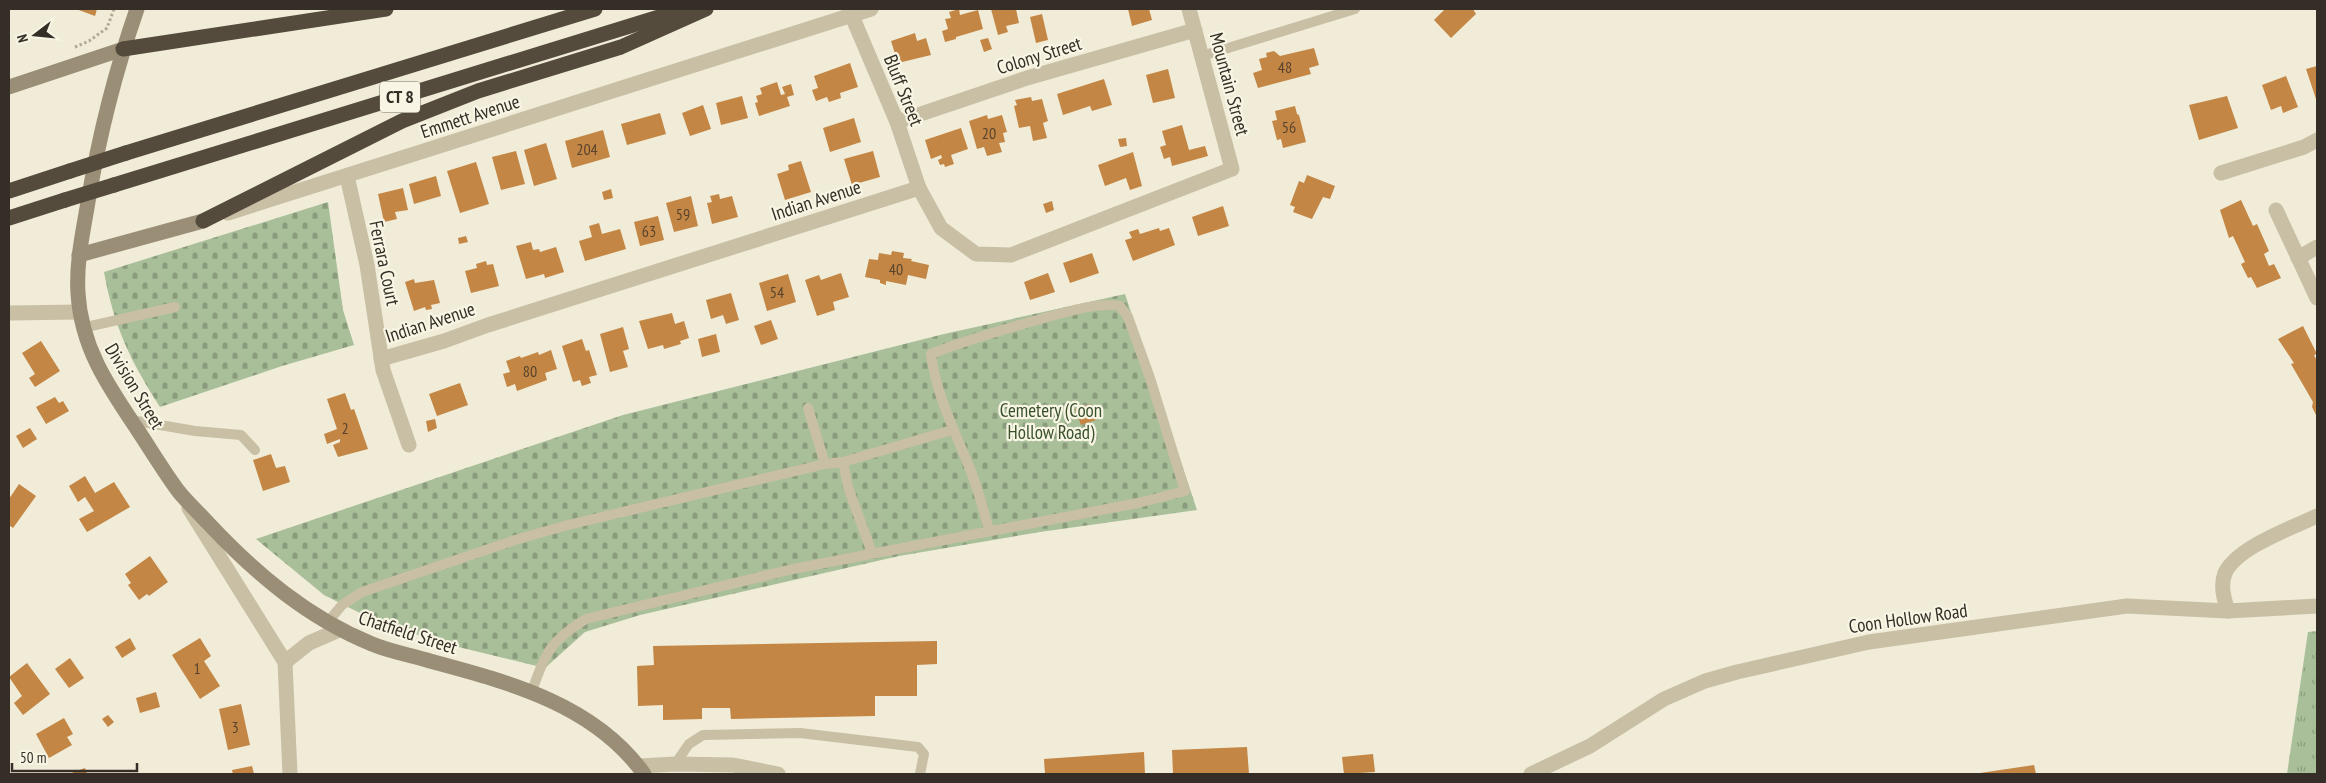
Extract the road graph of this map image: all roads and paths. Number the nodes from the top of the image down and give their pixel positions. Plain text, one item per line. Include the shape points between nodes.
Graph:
1 (114, 9) edge
2 (137, 9) edge
3 (386, 9) edge
4 (595, 9) edge
5 (685, 9) edge
6 (706, 9) edge
7 (871, 9) edge
8 (1189, 9) edge
9 (1355, 9) edge
10 (851, 12) edge
11 (1195, 30) junction
12 (71, 48) dead end
13 (123, 49) junction
14 (1202, 56) junction
15 (9, 87) edge
16 (897, 122) junction
17 (2317, 140) edge
18 (2221, 173) dead end
19 (347, 176) junction
20 (918, 188) junction
21 (9, 191) edge
22 (2276, 210) dead end
23 (9, 218) edge
24 (203, 221) junction
25 (2317, 247) edge
26 (79, 255) junction
27 (2298, 258) junction
28 (2317, 298) edge
29 (175, 307) dead end
30 (80, 312) junction
31 (9, 313) edge
32 (82, 328) junction
33 (381, 359) junction
34 (808, 408) dead end
35 (131, 420) junction
36 (952, 430) junction
37 (409, 445) dead end
38 (255, 450) dead end
39 (843, 462) junction
40 (825, 464) junction
41 (180, 492) junction
42 (2317, 516) edge
43 (989, 530) junction
44 (872, 553) junction
45 (2317, 606) edge
46 (2228, 611) junction
47 (333, 626) junction
48 (285, 662) junction
49 (532, 691) junction
50 (676, 764) junction
51 (642, 770) edge
52 (290, 774) edge
53 (778, 774) edge
54 (920, 774) edge
55 (1531, 774) edge

1 - 12 path via 107,28 89,41
2 - 13 street, Division Street
3 - 13 highway
4 - 21 highway, CT 8, bridge
5 - 23 highway, CT 8, bridge
6 - 24 highway via 620,47 478,91 402,121
7 - 10 street, Emmett Avenue
8 - 11 street, Mountain Street
9 - 14 lane
10 - 16 street, Bluff Street
10 - 19 street, Emmett Avenue
11 - 14 street, Mountain Street
11 - 16 street, Colony Street via 1027,78
13 - 15 street
13 - 26 street, Division Street via 97,148
14 - 20 street, Mountain Street via 1232,169 1011,256 976,254 942,228
16 - 20 street, Bluff Street
17 - 18 street
19 - 24 street, Emmett Avenue
19 - 33 street, Ferrara Court via 367,265
20 - 33 street, Indian Avenue
22 - 27 street
24 - 26 street, Emmett Avenue
25 - 27 street
26 - 30 street, Division Street
27 - 28 street
29 - 32 lane
30 - 31 street
30 - 32 street, Division Street
32 - 35 street, Division Street via 104,380
33 - 37 street, Ferrara Court
34 - 40 lane
35 - 38 lane via 242,435
35 - 41 street, Division Street
36 - 39 lane
36 - 43 lane via 973,478
36 - 43 lane via 936,385 930,354 971,338 1108,304 1120,306 1128,317 1185,491 1138,503
39 - 40 lane
39 - 44 lane via 848,487
40 - 47 lane via 515,540 362,592 342,604
41 - 47 street, Chatfield Street via 262,576
41 - 48 street, Division Street
42 - 46 street via 2236,558 2225,574 2223,585
43 - 44 lane
44 - 49 lane via 586,619 550,647
45 - 46 street, Coon Hollow Road
46 - 55 street, Coon Hollow Road via 2127,606 2076,612 2012,624 1869,642 1737,672 1705,681 1664,699 1590,746
47 - 48 street
47 - 49 street, Chatfield Street via 376,646
48 - 52 street
49 - 51 street, Chatfield Street via 573,712 607,735
50 - 51 street
50 - 53 street via 733,766
50 - 54 lane via 689,744 703,735 800,733 918,747 924,754

